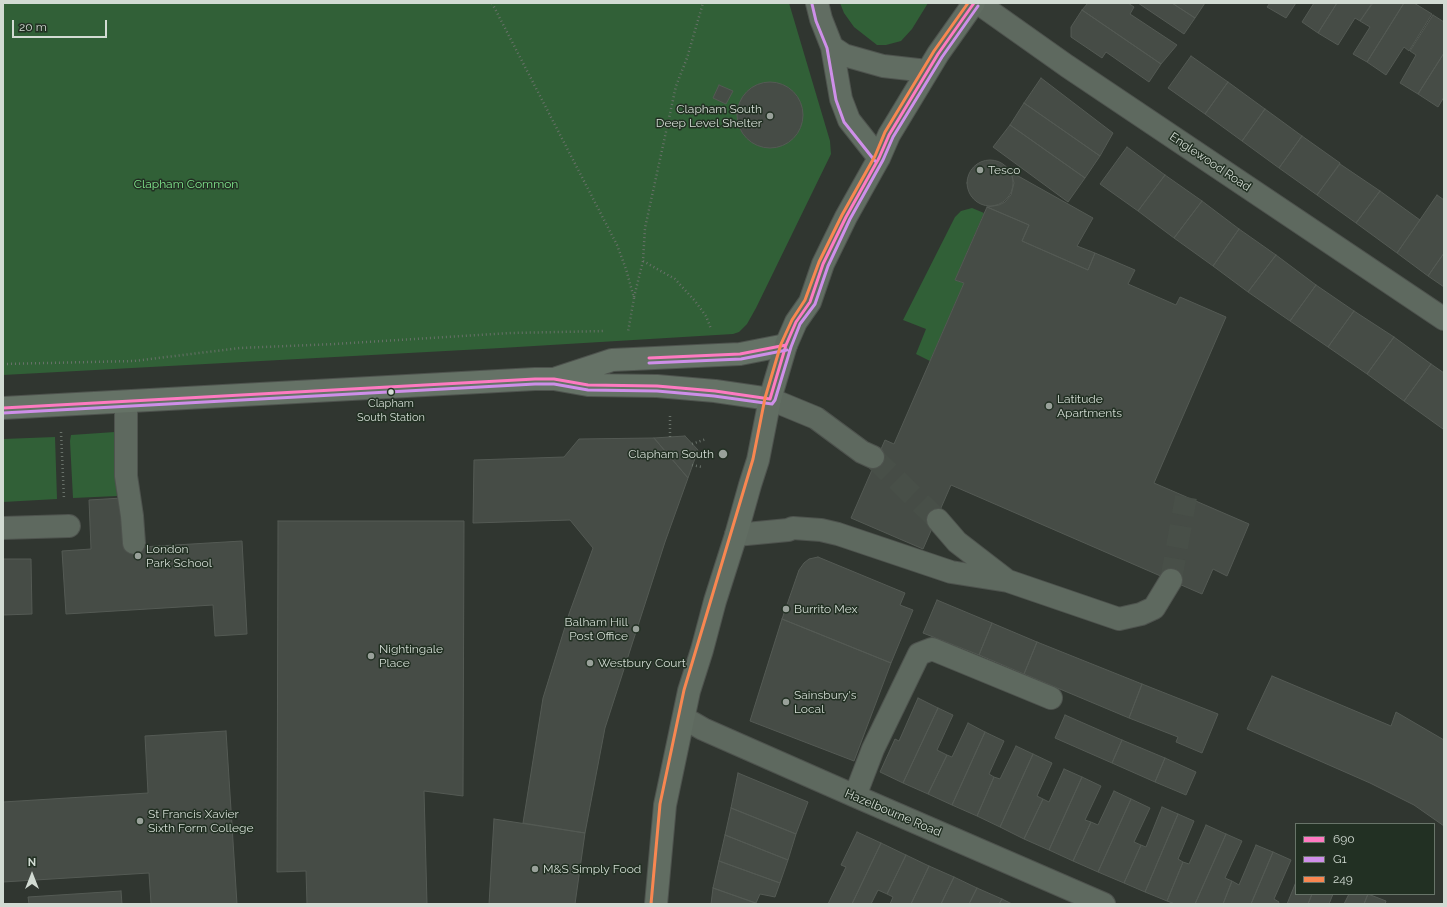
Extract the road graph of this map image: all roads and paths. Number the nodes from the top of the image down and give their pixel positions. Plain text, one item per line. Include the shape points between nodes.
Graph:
1 (492, 3) edge
2 (703, 3) edge
3 (817, 3) edge
4 (974, 3) edge
5 (978, 3) edge
6 (832, 47) junction
7 (927, 71) junction
8 (879, 158) junction
9 (643, 261) junction
10 (634, 298) junction
11 (1444, 319) edge
12 (612, 331) dead end
13 (620, 331) dead end
14 (628, 331) junction
15 (713, 332) dead end
16 (628, 338) dead end
17 (786, 345) junction
18 (3, 364) edge
19 (554, 379) junction
20 (770, 399) junction
21 (126, 402) junction
22 (3, 408) edge
23 (670, 409) dead end
24 (60, 426) dead end
25 (670, 437) dead end
26 (706, 439) dead end
27 (692, 444) dead end
28 (873, 457) tunnel mouth
29 (692, 465) dead end
30 (702, 467) dead end
31 (938, 520) tunnel mouth
32 (67, 526) joint
33 (3, 528) edge
34 (736, 535) junction
35 (134, 543) dead end
36 (1171, 580) tunnel mouth
37 (1008, 581) junction
38 (1052, 698) dead end
39 (684, 718) junction
40 (855, 796) junction
41 (656, 904) edge
42 (1104, 904) edge

1 - 10 path via 617,246
2 - 9 path via 676,86 645,228
3 - 6 highway
4 - 7 highway
5 - 11 street, Englewood Road via 1067,66
6 - 7 highway via 844,55 882,66
6 - 8 highway via 841,99 848,120
7 - 8 highway via 889,134
8 - 17 highway via 823,264 810,302 796,322
9 - 10 path
9 - 15 path via 675,279 706,316
10 - 14 path
12 - 18 path via 511,333 240,348 134,361
13 - 14 path
14 - 16 path
17 - 19 main road via 740,354 612,360
17 - 20 highway
19 - 20 main road via 588,385 715,391
19 - 21 main road
20 - 28 street via 816,418 862,452
20 - 34 highway via 758,460
21 - 22 main road
21 - 35 street via 126,476
23 - 25 path
24 - 32 path
26 - 27 path
29 - 30 path
31 - 37 street via 957,542
32 - 33 street
34 - 37 street via 793,528 821,530 951,572
34 - 39 highway via 714,601
36 - 37 street via 1154,608 1119,619
38 - 40 street via 932,649 919,654 873,749
39 - 40 street, Hazelbourne Road
39 - 41 highway via 665,805
40 - 42 street, Hazelbourne Road

